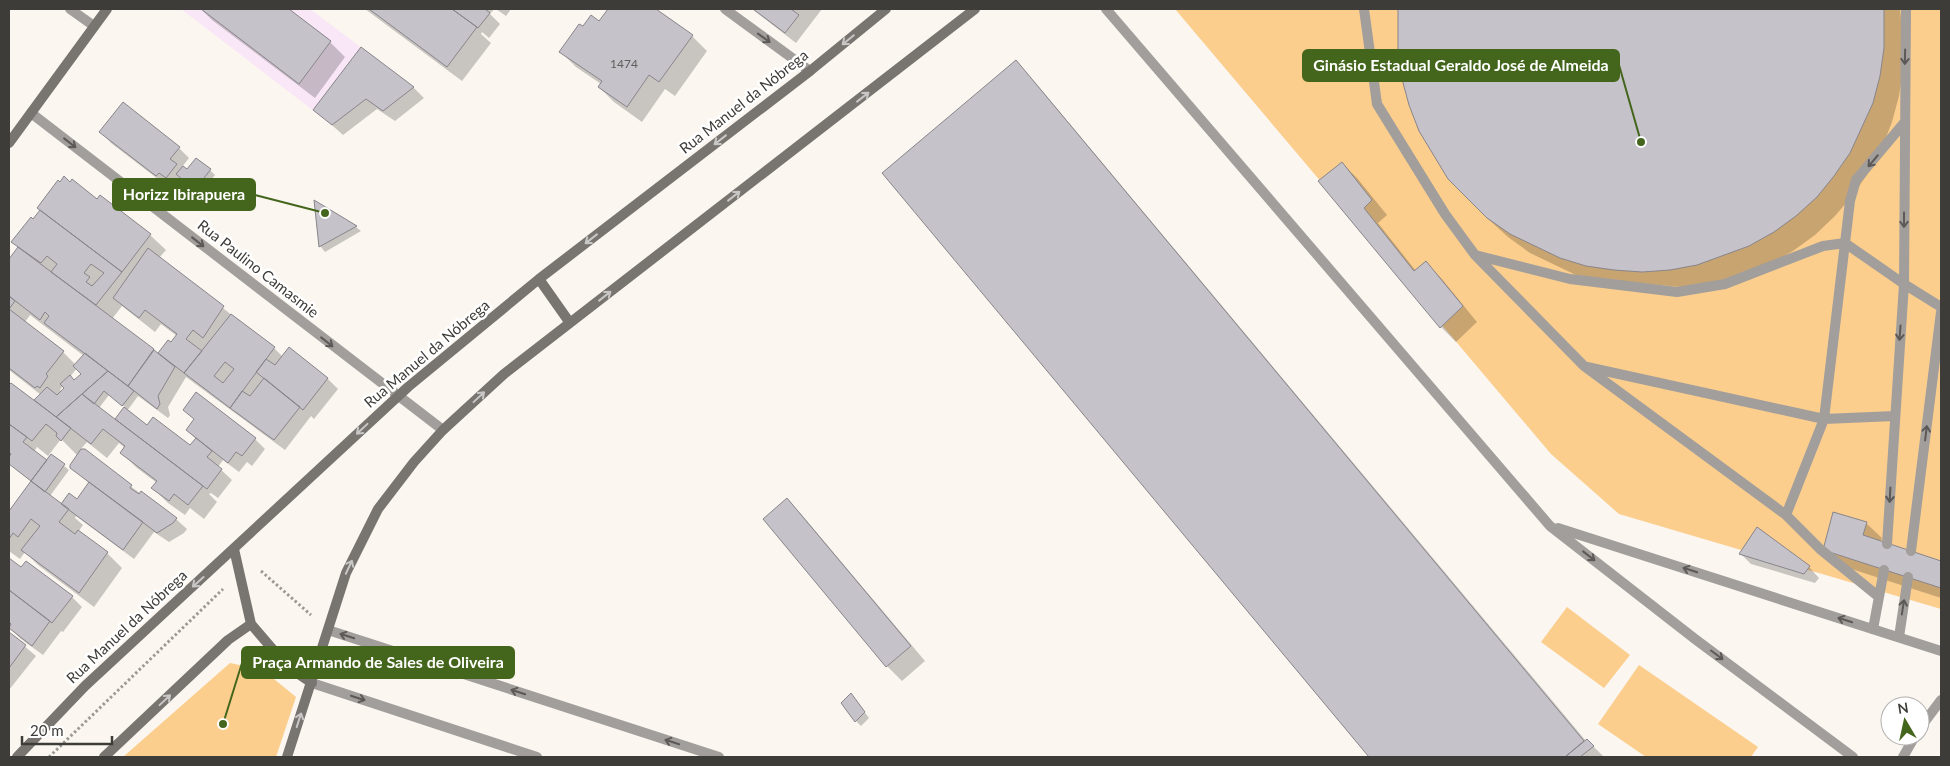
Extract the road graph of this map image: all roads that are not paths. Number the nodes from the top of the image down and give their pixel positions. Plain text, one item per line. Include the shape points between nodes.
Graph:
1 (70, 9) edge
2 (107, 9) edge
3 (724, 9) edge
4 (886, 9) edge
5 (975, 9) edge
6 (1106, 9) edge
7 (1364, 9) edge
8 (1906, 9) edge
9 (94, 26) junction
10 (810, 71) junction
11 (31, 114) junction
12 (1904, 123) junction
13 (9, 143) edge
14 (1845, 243) junction
15 (1475, 255) junction
16 (539, 279) junction
17 (1904, 284) junction
18 (1941, 307) edge
19 (1941, 312) edge
20 (570, 323) junction
21 (1584, 366) junction
22 (398, 396) junction
23 (1895, 416) junction
24 (1824, 419) junction
25 (443, 430) junction
26 (1786, 515) junction
27 (1550, 526) junction
28 (1887, 544) dead end
29 (234, 549) junction
30 (1912, 551) dead end
31 (1884, 570) dead end
32 (1908, 578) dead end
33 (1879, 597) junction
34 (250, 624) junction
35 (1873, 629) junction
36 (328, 630) junction
37 (1899, 637) junction
38 (1941, 651) edge
39 (312, 683) junction
40 (1941, 700) edge
41 (1930, 715) edge
42 (1909, 746) edge
43 (17, 757) edge
44 (104, 757) edge
45 (287, 757) edge
46 (537, 757) edge
47 (719, 757) edge
48 (1853, 757) edge
49 (1903, 757) edge

1 - 9 street
2 - 9 street
3 -> 10 street
4 -> 10 street, Rua Manuel da Nóbrega
20 -> 5 street
6 - 27 street
7 - 15 street via 1377,104 1445,214
8 -> 12 street
9 - 11 street
10 -> 16 street, Rua Manuel da Nóbrega
11 - 13 street
11 -> 22 street, Rua Paulino Camasmie
12 -> 14 street via 1856,180
12 -> 17 street
14 - 15 street via 1823,246 1725,284 1677,292 1570,279
14 - 17 street
14 - 24 street
15 - 21 street
16 - 20 street
16 - 22 street, Rua Manuel da Nóbrega
17 - 18 street
17 -> 23 street
30 -> 19 street
25 -> 20 street via 504,374
21 - 24 street
21 - 26 street
22 - 25 street, Rua Paulino Camasmie
22 -> 29 street, Rua Manuel da Nóbrega
23 - 24 street
23 -> 28 street
24 - 26 street
36 -> 25 street via 346,573 378,509
26 - 33 street via 1820,549
35 -> 27 street
27 -> 48 street
29 - 34 street
29 -> 43 street, Rua Manuel da Nóbrega via 85,686
31 - 33 street
37 -> 32 street
33 - 35 street
34 - 39 street via 287,666
44 -> 34 street via 228,640
35 - 37 street
36 - 39 street
47 -> 36 street
37 - 38 street
45 -> 39 street
39 -> 46 street
40 - 41 street
42 - 49 street

